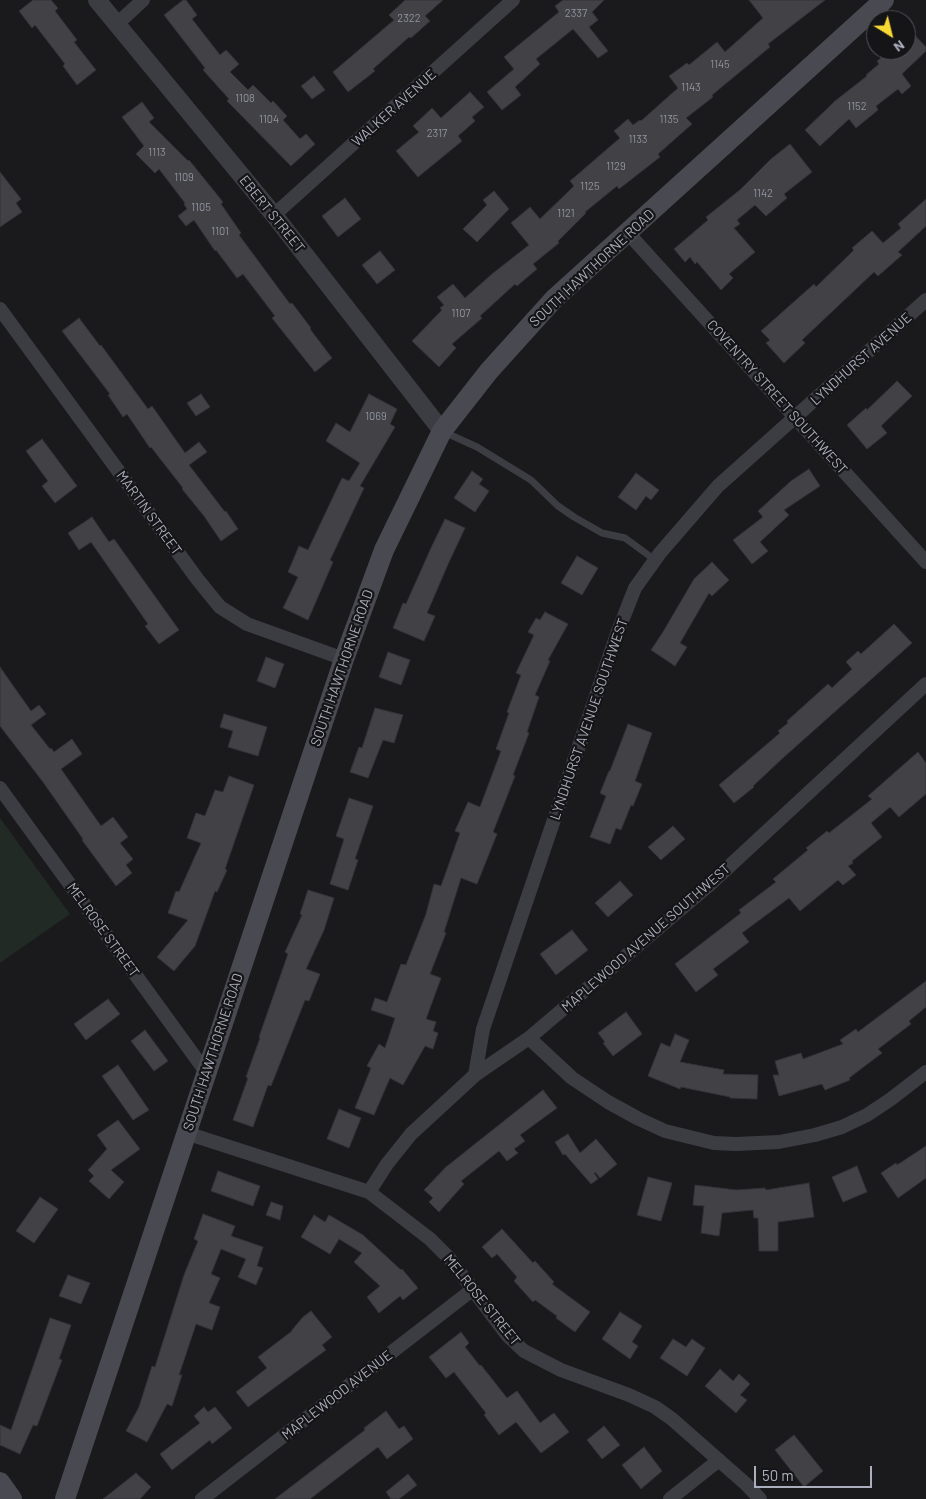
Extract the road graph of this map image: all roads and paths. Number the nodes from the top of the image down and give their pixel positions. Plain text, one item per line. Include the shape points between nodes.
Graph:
1 (97, 0) edge
2 (143, 0) edge
3 (513, 0) edge
4 (884, 0) edge
5 (117, 24) junction
6 (274, 215) junction
7 (628, 233) junction
8 (926, 300) edge
9 (0, 309) edge
10 (796, 418) junction
11 (442, 431) junction
12 (655, 560) junction
13 (926, 562) edge
14 (344, 659) junction
15 (926, 684) edge
16 (0, 788) edge
17 (529, 1038) junction
18 (206, 1072) junction
19 (926, 1072) edge
20 (475, 1075) junction
21 (186, 1133) junction
22 (369, 1192) junction
23 (472, 1290) junction
24 (719, 1460) junction
25 (0, 1482) edge
26 (61, 1497) edge
27 (12, 1499) edge
28 (202, 1499) edge
29 (670, 1499) edge
30 (760, 1499) edge

1 - 5 street, EBERT STREET
2 - 5 street
3 - 6 street, WALKER AVENUE
4 - 7 main road, SOUTH HAWTHORNE ROAD
5 - 6 street, EBERT STREET
6 - 11 street, EBERT STREET
7 - 10 street, COVENTRY STREET SOUTHWEST
7 - 11 main road, SOUTH HAWTHORNE ROAD via 554,299 488,371
8 - 10 street, LYNDHURST AVENUE
9 - 14 street, MARTIN STREET via 220,607 247,624
10 - 12 street, LYNDHURST AVENUE SOUTHWEST via 718,486
10 - 13 street, COVENTRY STREET SOUTHWEST
11 - 12 lane via 477,447 531,480 574,518 602,533 625,538
11 - 14 main road, SOUTH HAWTHORNE ROAD via 384,550
12 - 20 street, LYNDHURST AVENUE SOUTHWEST via 635,588 618,631 483,1029
14 - 18 main road, SOUTH HAWTHORNE ROAD
15 - 17 street, MAPLEWOOD AVENUE SOUTHWEST via 708,886
16 - 18 street, MELROSE STREET
17 - 19 street via 572,1078 608,1102 666,1130 714,1143 779,1142 815,1136 842,1127 867,1115
17 - 20 street, MAPLEWOOD AVENUE SOUTHWEST
18 - 21 main road, SOUTH HAWTHORNE ROAD
20 - 22 street, MAPLEWOOD AVENUE SOUTHWEST via 411,1134 386,1164
21 - 22 street, MELROSE STREET
21 - 26 main road, SOUTH HAWTHORNE ROAD
22 - 23 street, MELROSE STREET via 430,1239
23 - 24 street, MELROSE STREET via 524,1351 561,1370 655,1407
23 - 28 street, MAPLEWOOD AVENUE
24 - 29 street
24 - 30 street, MELROSE STREET
25 - 27 main road

